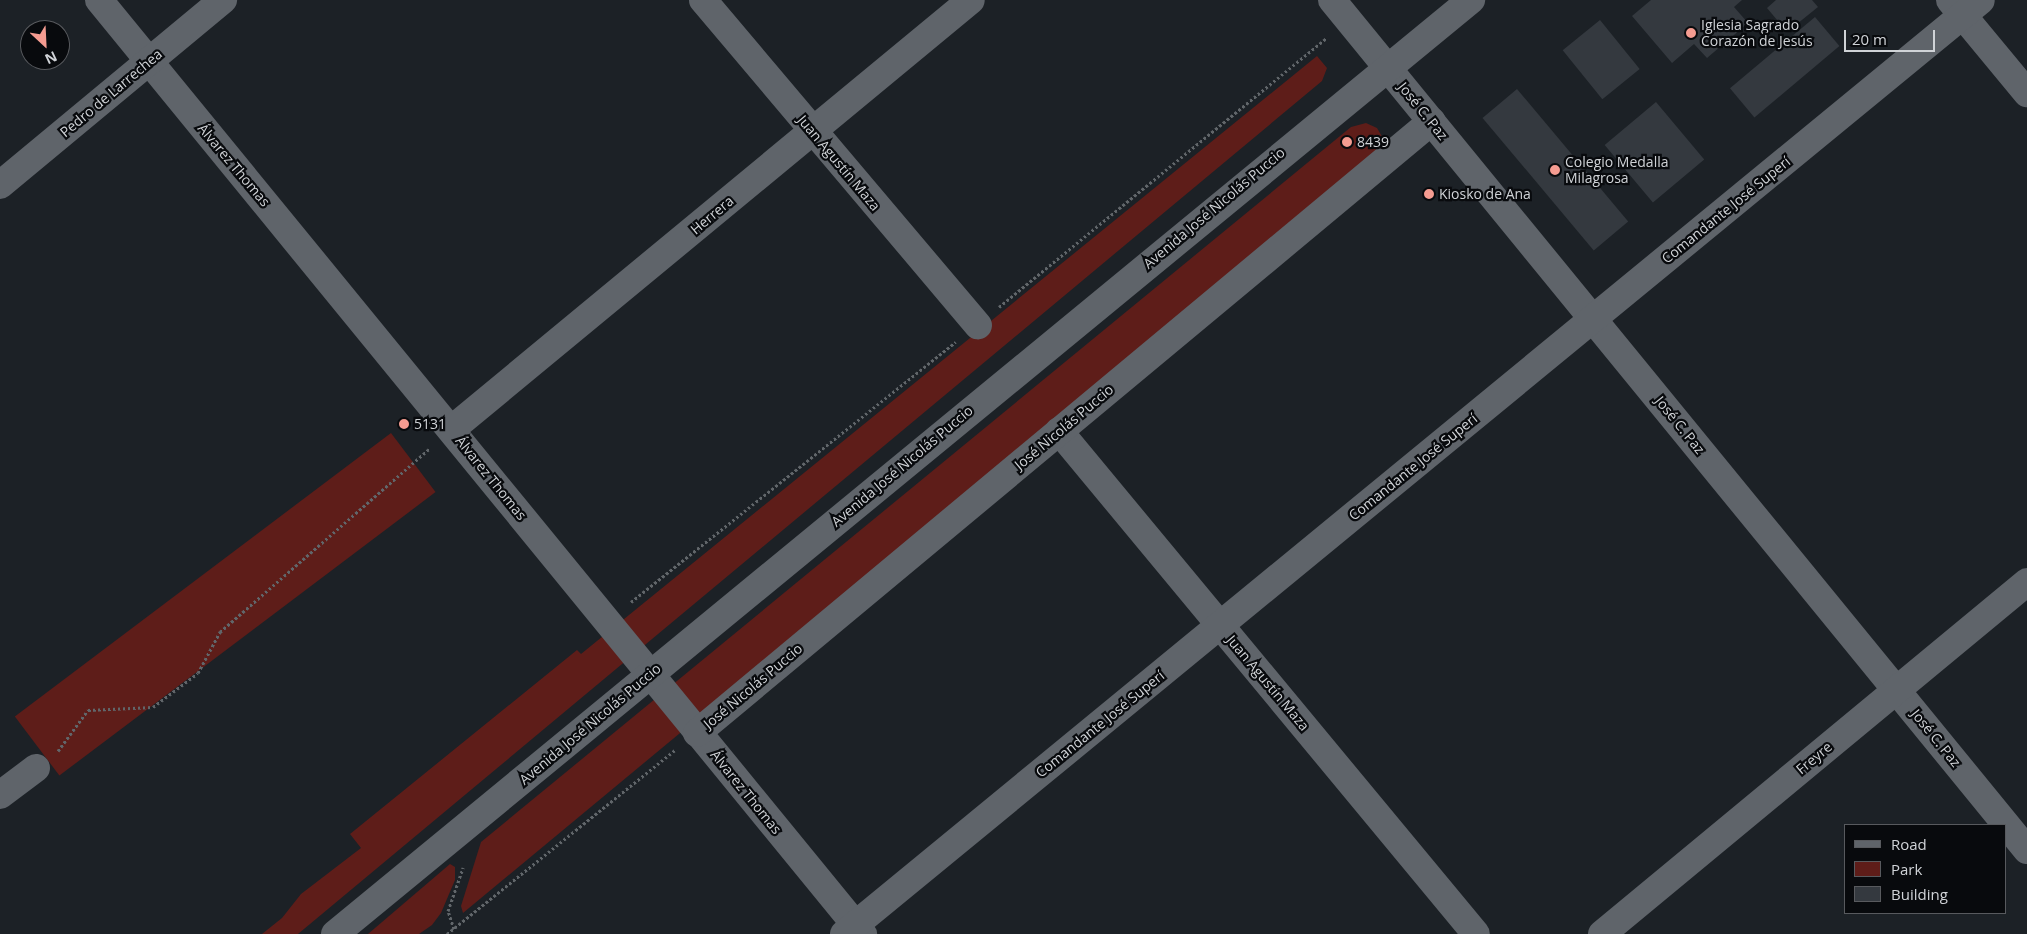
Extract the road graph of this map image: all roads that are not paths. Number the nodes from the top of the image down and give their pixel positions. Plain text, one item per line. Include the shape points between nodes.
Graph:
1 (99, 0) edge
2 (223, 0) edge
3 (703, 0) edge
4 (971, 0) edge
5 (1332, 0) edge
6 (1471, 0) edge
7 (1965, 5) edge
8 (149, 61) junction
9 (1387, 66) junction
10 (2027, 93) edge
11 (1432, 121) junction
12 (812, 132) junction
13 (0, 185) edge
14 (1593, 319) junction
15 (978, 325) dead end
16 (452, 430) junction
17 (1059, 431) junction
18 (2027, 582) edge
19 (1220, 625) junction
20 (1896, 690) junction
21 (693, 728) junction
22 (36, 768) road end
23 (0, 795) edge
24 (2006, 824) edge
25 (2007, 826) edge
26 (2027, 850) edge
27 (854, 931) edge
28 (335, 934) edge
29 (1476, 934) edge
30 (1602, 934) edge

1 - 8 street, Álvarez Thomas
2 - 8 street, Pedro de Larrechea
3 - 12 street, Juan Agustín Maza
4 - 12 street, Herrera
5 - 9 street, José C. Paz
6 - 9 street, Avenida José Nicolás Puccio
7 - 10 street
7 - 14 street, Comandante José Superí
8 - 13 street, Pedro de Larrechea
8 - 16 street, Álvarez Thomas
9 - 11 street, José C. Paz
9 - 28 street, Avenida José Nicolás Puccio
11 - 14 street, José C. Paz
11 - 17 street, José Nicolás Puccio
12 - 15 street, Juan Agustín Maza
12 - 16 street, Herrera
14 - 19 street, Comandante José Superí
14 - 20 street, José C. Paz
16 - 21 street, Álvarez Thomas
17 - 19 street, Juan Agustín Maza
17 - 21 street, José Nicolás Puccio
18 - 20 street, Freyre
19 - 27 street, Comandante José Superí
19 - 29 street, Juan Agustín Maza
20 - 24 street, José C. Paz
20 - 30 street, Freyre
21 - 27 street, Álvarez Thomas
22 - 23 street
25 - 26 street, José C. Paz

